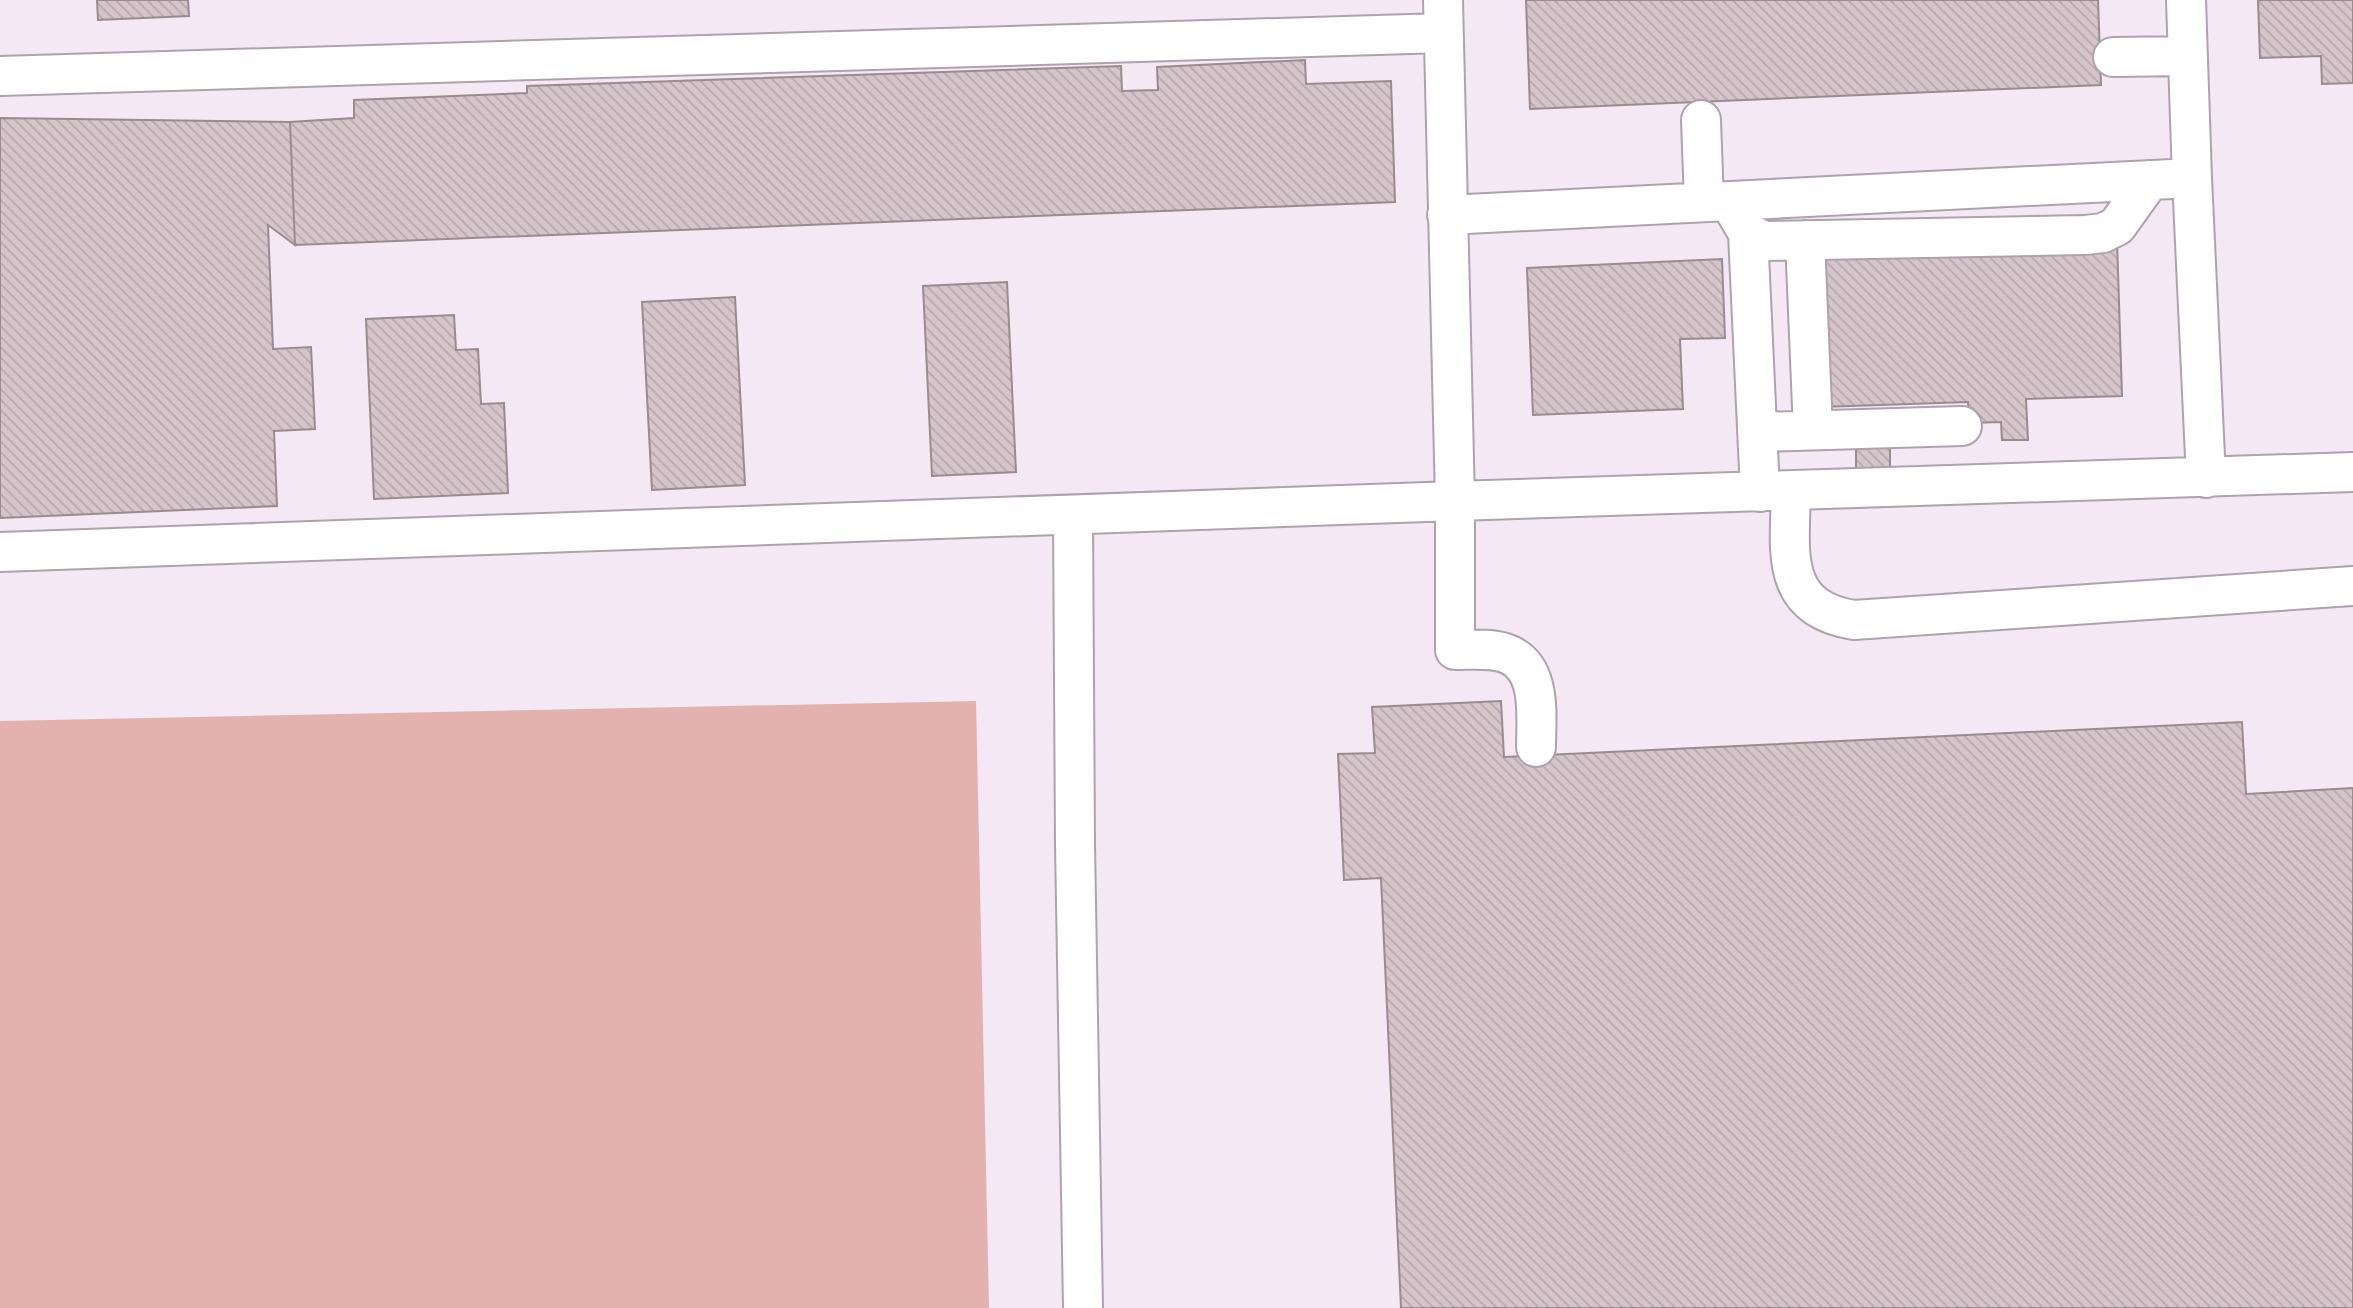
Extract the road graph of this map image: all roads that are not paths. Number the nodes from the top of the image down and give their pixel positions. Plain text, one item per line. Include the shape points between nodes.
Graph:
1 (2186, 0) edge
2 (1443, 16) edge
3 (2188, 56) junction
4 (2113, 57) dead end
5 (0, 76) edge
6 (1701, 120) dead end
7 (2192, 178) junction
8 (2150, 180) junction
9 (1716, 201) junction
10 (1447, 215) junction
11 (1748, 233) junction
12 (1805, 240) junction
13 (1962, 426) dead end
14 (1813, 430) junction
15 (1757, 432) junction
16 (2353, 472) edge
17 (2206, 478) junction
18 (1775, 491) junction
19 (1455, 501) junction
20 (1073, 516) junction
21 (0, 552) edge
22 (2353, 586) edge
23 (1536, 747) dead end
24 (1083, 1308) edge

1 - 3 lane
2 - 5 lane
2 - 10 lane
3 - 4 lane
3 - 7 lane
6 - 9 lane
7 - 8 lane
7 - 17 lane
8 - 9 lane
8 - 12 lane via 2116,226 2103,233
9 - 10 lane
9 - 11 lane
10 - 19 lane
11 - 12 lane via 1764,241
11 - 15 lane
12 - 14 lane
13 - 14 lane
14 - 15 lane
15 - 18 lane
16 - 17 lane
17 - 18 lane
18 - 19 lane
18 - 22 lane via 1796,584 1817,607 1846,619
19 - 20 lane
19 - 23 lane via 1455,650 1495,651 1518,660 1535,688
20 - 21 lane
20 - 24 lane

